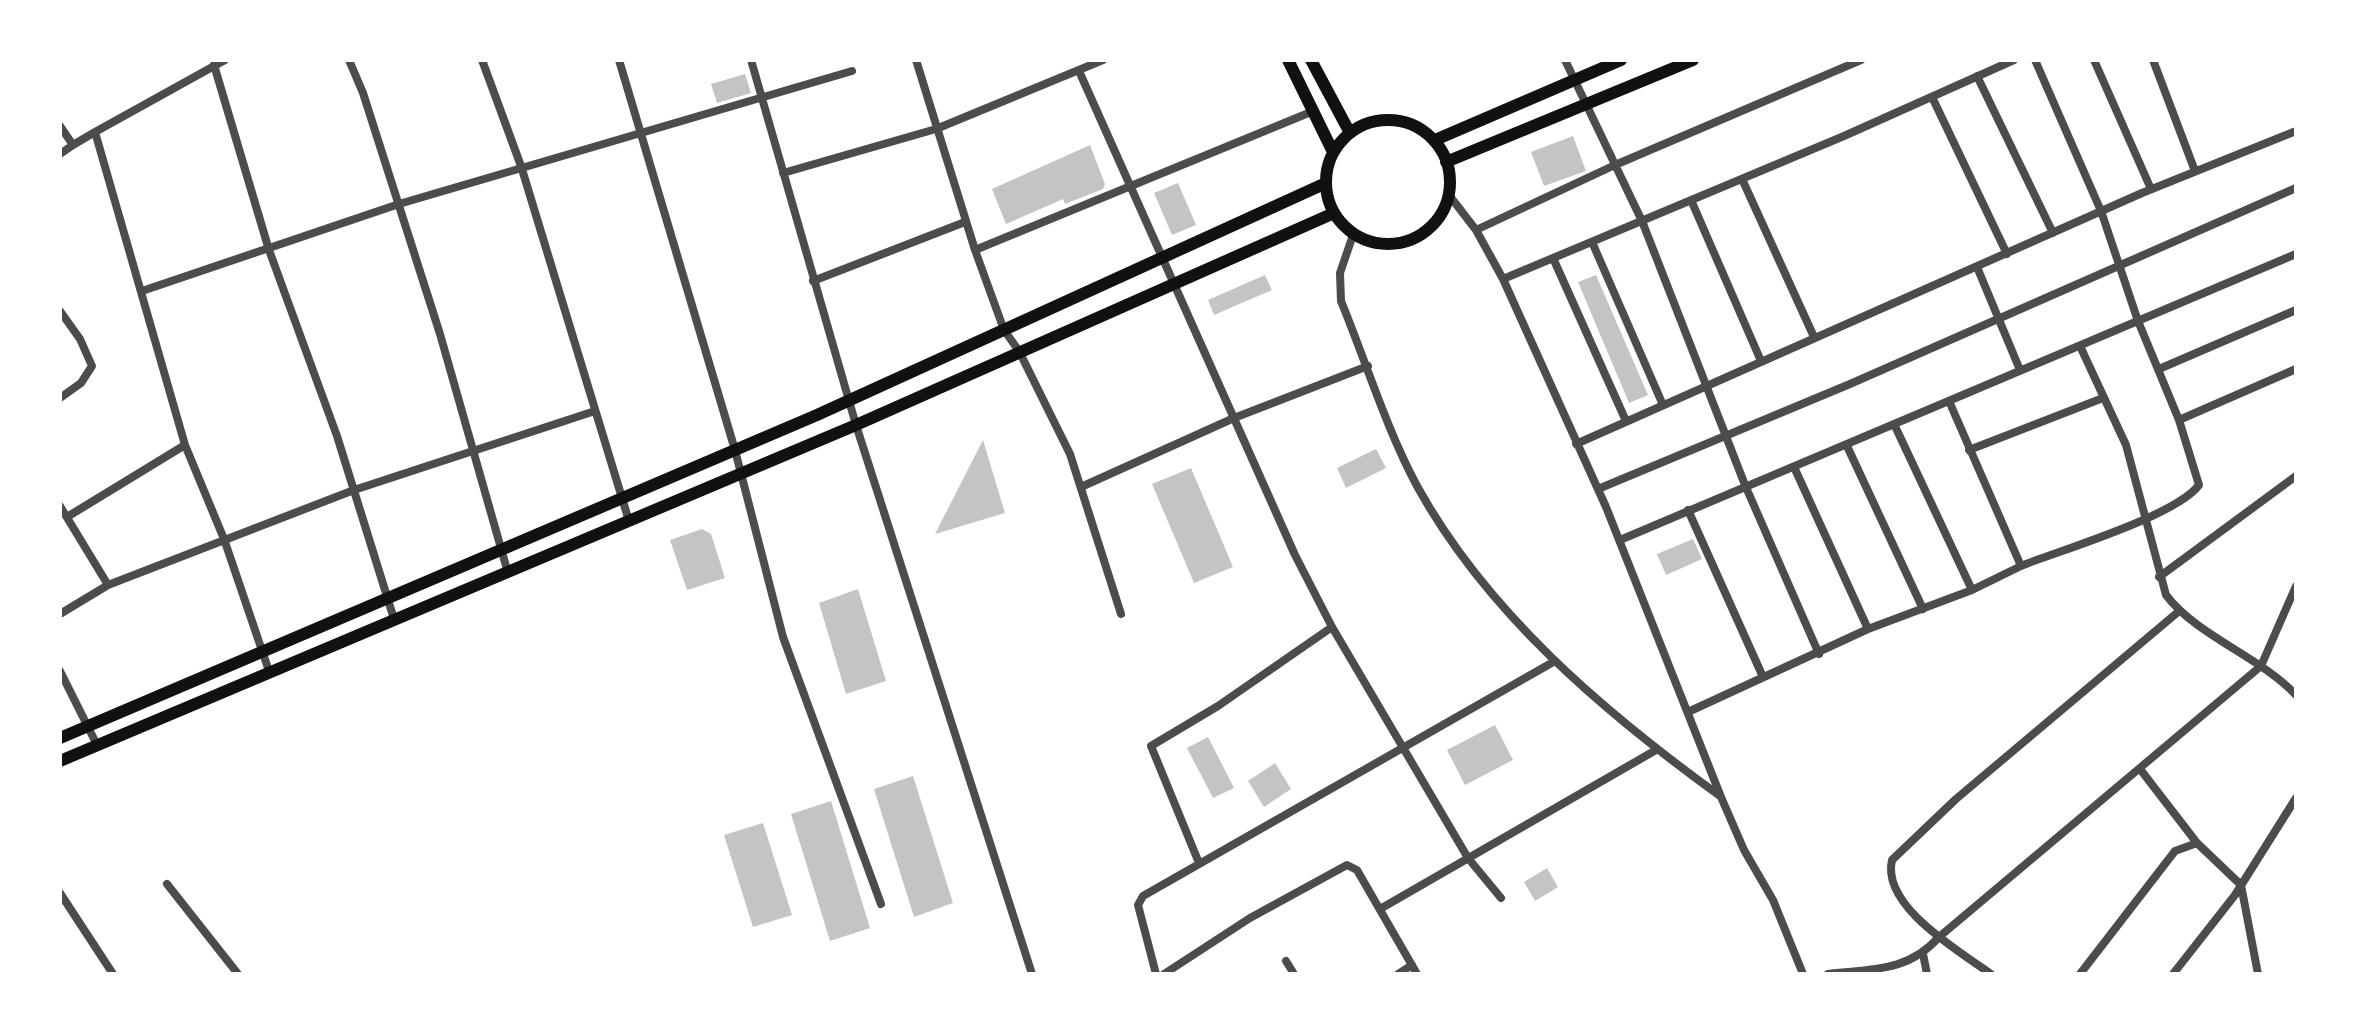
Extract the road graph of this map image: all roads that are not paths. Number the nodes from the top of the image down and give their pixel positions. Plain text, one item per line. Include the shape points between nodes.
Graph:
1 (225, 60) edge
2 (349, 60) edge
3 (482, 60) edge
4 (619, 60) edge
5 (751, 60) edge
6 (916, 60) edge
7 (1103, 60) edge
8 (1288, 60) edge
9 (1311, 60) edge
10 (1565, 60) edge
11 (1621, 60) edge
12 (1693, 60) edge
13 (1861, 60) edge
14 (2014, 60) edge
15 (2035, 60) edge
16 (2094, 60) edge
17 (2153, 60) edge
18 (214, 65) junction
19 (852, 71) dead end
20 (1079, 71) junction
21 (1977, 76) junction
22 (1572, 81) junction
23 (1932, 97) junction
24 (762, 99) junction
25 (1585, 106) junction
26 (1311, 112) junction
27 (60, 126) edge
28 (936, 129) junction
29 (2296, 131) edge
30 (95, 132) junction
31 (1350, 133) junction
32 (642, 134) junction
33 (1435, 140) junction
34 (73, 145) junction
35 (1333, 152) junction
36 (60, 154) edge
37 (1446, 162) junction
38 (1615, 165) junction
39 (521, 166) junction
40 (2195, 171) junction
41 (783, 173) junction
42 (1742, 179) junction
43 (1326, 183) junction
44 (1128, 186) junction
45 (2296, 188) edge
46 (2151, 189) junction
47 (1449, 195) junction
48 (1691, 200) junction
49 (399, 204) junction
50 (2101, 211) junction
51 (1334, 213) junction
52 (1642, 221) junction
53 (965, 222) junction
54 (1476, 230) junction
55 (2053, 233) junction
56 (1353, 235) junction
57 (1592, 242) junction
58 (269, 250) junction
59 (975, 250) junction
60 (2007, 254) junction
61 (2296, 254) edge
62 (1161, 258) junction
63 (1553, 258) junction
64 (2118, 264) junction
65 (1977, 267) junction
66 (1503, 279) junction
67 (813, 281) junction
68 (1173, 286) junction
69 (142, 291) junction
70 (2296, 310) edge
71 (60, 311) edge
72 (1998, 318) junction
73 (2138, 321) junction
74 (1004, 330) junction
75 (1814, 337) junction
76 (2080, 346) junction
77 (1019, 351) junction
78 (1761, 361) junction
79 (1368, 366) junction
80 (2159, 369) junction
81 (2296, 369) edge
82 (2020, 370) junction
83 (1708, 385) junction
84 (60, 398) edge
85 (2103, 398) junction
86 (851, 400) junction
87 (1949, 401) junction
88 (1663, 405) junction
89 (595, 411) junction
90 (1234, 418) junction
91 (2179, 420) junction
92 (1626, 421) junction
93 (1894, 424) junction
94 (856, 425) junction
95 (1726, 434) junction
96 (1576, 444) junction
97 (185, 445) junction
98 (1847, 446) junction
99 (475, 449) junction
100 (735, 450) junction
101 (1969, 450) junction
102 (1794, 467) junction
103 (741, 474) junction
104 (2296, 476) edge
105 (1745, 485) junction
106 (1081, 487) junction
107 (1598, 489) junction
108 (354, 490) junction
109 (622, 498) junction
110 (60, 506) edge
111 (1688, 510) junction
112 (67, 517) junction
113 (2146, 518) junction
114 (629, 521) junction
115 (224, 539) junction
116 (1620, 540) junction
117 (501, 550) junction
118 (2021, 566) junction
119 (508, 573) junction
120 (2159, 577) junction
121 (108, 585) junction
122 (2296, 586) edge
123 (1972, 590) junction
124 (388, 598) junction
125 (1923, 609) junction
126 (2178, 612) junction
127 (60, 614) edge
128 (1121, 614) dead end
129 (394, 619) junction
130 (1332, 627) junction
131 (1868, 629) junction
132 (264, 651) junction
133 (1819, 654) junction
134 (1555, 661) junction
135 (2261, 666) junction
136 (60, 671) edge
137 (271, 675) junction
138 (1763, 677) junction
139 (2296, 695) edge
140 (1688, 712) junction
141 (88, 726) junction
142 (60, 738) edge
143 (97, 745) junction
144 (1402, 748) junction
145 (1656, 750) junction
146 (60, 761) edge
147 (2140, 769) junction
148 (1721, 797) junction
149 (2296, 798) edge
150 (2197, 843) junction
151 (1468, 858) junction
152 (1199, 863) junction
153 (167, 884) dead end
154 (2241, 885) junction
155 (60, 893) edge
156 (1501, 898) dead end
157 (881, 904) dead end
158 (1380, 909) junction
159 (1939, 937) junction
160 (1923, 954) junction
161 (1286, 961) dead end
162 (1412, 965) junction
163 (113, 974) edge
164 (238, 974) edge
165 (1032, 974) edge
166 (1156, 974) edge
167 (1164, 974) edge
168 (1294, 974) edge
169 (1398, 974) edge
170 (1417, 974) edge
171 (1803, 974) edge
172 (1828, 974) edge
173 (1927, 974) edge
174 (1991, 974) edge
175 (2080, 974) edge
176 (2173, 974) edge
177 (2258, 974) edge

1 - 18 street
2 - 49 street
3 - 39 street
4 - 32 street
5 - 24 street
6 - 28 street
7 - 20 street
8 - 26 main road
9 - 31 main road
10 - 22 street
11 - 22 main road
12 - 25 main road
13 - 38 street
14 - 21 street
15 - 50 street
16 - 46 street
17 - 40 street
18 - 30 street
18 - 58 street
19 - 24 street
20 - 28 street
20 - 44 street
21 - 23 street
21 - 55 street
22 - 25 street
22 - 33 main road
23 - 42 street
23 - 60 street
24 - 32 street
24 - 41 street
25 - 37 main road
25 - 38 street
26 - 35 main road
26 - 44 street
27 - 34 street
28 - 41 street
28 - 53 street
29 - 40 street
30 - 34 street
30 - 69 street
31 - 33 main road via 1366,123 1403,121
31 - 35 main road
32 - 39 street
32 - 100 street
33 - 37 main road
34 - 36 street
35 - 43 main road
37 - 47 main road
38 - 52 street
38 - 54 street
39 - 49 street
39 - 89 street
40 - 46 street
41 - 67 street
42 - 48 street
42 - 75 street
43 - 51 main road
43 - 62 main road
44 - 59 street
44 - 62 street
45 - 64 street
46 - 50 street
47 - 54 street
47 - 56 main road via 1441,215 1407,241 1385,243
48 - 52 street
48 - 78 street
49 - 58 street
49 - 99 street
50 - 55 street
50 - 64 street
51 - 56 main road
51 - 68 main road
52 - 57 street
52 - 83 street
53 - 59 street
53 - 67 street
54 - 66 street
55 - 60 street
56 - 79 street via 1338,285
57 - 63 street
57 - 88 street
58 - 69 street
58 - 108 street
59 - 74 street
60 - 65 street
61 - 73 street
62 - 68 street
62 - 74 main road
63 - 66 street
63 - 92 street
64 - 72 street
64 - 73 street
65 - 72 street
65 - 75 street
66 - 96 street
67 - 86 street
68 - 77 main road
68 - 90 street
69 - 97 street
70 - 80 street
71 - 84 street via 92,366 81,383
72 - 82 street
72 - 95 street
73 - 76 street
73 - 80 street
74 - 77 street
74 - 86 main road
75 - 78 street
76 - 82 street
76 - 85 street
77 - 94 main road
77 - 106 street
78 - 83 street
79 - 90 street
79 - 134 street via 1416,483 1444,531
80 - 91 street
81 - 91 street
82 - 87 street
83 - 88 street
83 - 95 street
85 - 101 street
85 - 113 street via 2126,445
86 - 94 street
86 - 100 main road
87 - 93 street
87 - 101 street
88 - 92 street
89 - 99 street
89 - 109 street
90 - 106 street
90 - 130 street
91 - 113 street via 2199,485
92 - 96 street
93 - 98 street
93 - 123 street
94 - 103 main road
94 - 165 street
95 - 105 street
95 - 107 street
96 - 107 street
97 - 112 street
97 - 115 street
98 - 102 street
98 - 125 street
99 - 108 street
99 - 117 street
100 - 103 street
100 - 109 main road
101 - 118 street
102 - 105 street
102 - 131 street
103 - 114 main road
103 - 157 street via 786,648
104 - 120 street
105 - 111 street
105 - 133 street
106 - 128 street
107 - 116 street
108 - 115 street
108 - 124 street
109 - 114 street
109 - 117 main road
110 - 112 street
111 - 116 street
111 - 138 street
112 - 121 street
113 - 118 street
113 - 120 street
114 - 119 main road
115 - 121 street
115 - 132 street
116 - 140 street
117 - 119 street
117 - 124 main road
118 - 123 street
119 - 129 main road
120 - 126 street
121 - 127 street
122 - 135 street
123 - 125 street
124 - 129 street
124 - 132 main road
125 - 131 street
126 - 135 street
126 - 159 street via 1898,851 1890,869 1898,897
129 - 137 main road
130 - 144 street
130 - 152 street via 1151,746
131 - 133 street
132 - 137 street
132 - 141 main road
133 - 138 street
134 - 144 street
134 - 145 street
135 - 139 street
135 - 147 street
136 - 141 street
137 - 143 main road
138 - 140 street
140 - 148 street
141 - 142 main road
141 - 143 street
143 - 146 main road
144 - 151 street
144 - 152 street
145 - 148 street
145 - 151 street
147 - 150 street
147 - 159 street
148 - 171 street
149 - 154 street
150 - 154 street
150 - 175 street via 2175,851
151 - 156 street
151 - 158 street
152 - 166 street via 1143,896 1138,905
153 - 164 street
154 - 176 street
154 - 177 street
155 - 163 street
158 - 162 street
158 - 167 street via 1357,870 1337,868
159 - 160 street
159 - 174 street
160 - 172 street via 1900,965
160 - 173 street
161 - 168 street
162 - 169 street
162 - 170 street

